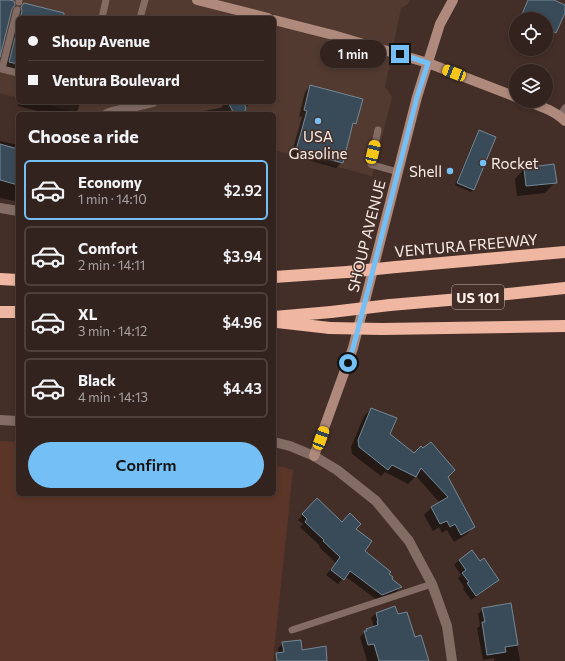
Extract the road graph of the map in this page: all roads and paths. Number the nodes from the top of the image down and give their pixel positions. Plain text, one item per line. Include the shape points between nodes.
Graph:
1 (106, 0) edge
2 (145, 0) edge
3 (197, 0) edge
4 (453, 0) edge
5 (17, 10) dead end
6 (102, 16) edge
7 (141, 16) edge
8 (252, 16) edge
9 (276, 21) edge
10 (428, 63) junction
11 (16, 72) edge
12 (509, 94) edge
13 (145, 104) edge
14 (546, 108) edge
15 (112, 112) edge
16 (564, 115) edge
17 (378, 130) dead end
18 (398, 172) junction
19 (0, 208) edge
20 (16, 211) edge
21 (565, 252) edge
22 (276, 277) edge
23 (0, 279) edge
24 (16, 280) edge
25 (565, 288) edge
26 (0, 312) edge
27 (16, 312) edge
28 (276, 317) edge
29 (276, 321) edge
30 (565, 326) edge
31 (0, 420) edge
32 (16, 421) edge
33 (276, 442) edge
34 (314, 456) junction
35 (432, 584) junction
36 (292, 630) dead end
37 (452, 661) edge

1 - 6 lane
2 - 7 lane
3 - 8 main road
4 - 10 main road, SHOUP AVENUE via 440,24
5 - 11 lane via 2,69
9 - 10 main road
10 - 12 main road
10 - 18 main road, SHOUP AVENUE
13 - 15 street
14 - 16 main road
17 - 18 lane via 371,164
18 - 34 main road, SHOUP AVENUE via 353,348
19 - 20 street
21 - 22 highway, VENTURA FREEWAY, bridge
23 - 24 highway
25 - 28 highway, US 101, bridge
26 - 27 highway
29 - 30 highway, bridge via 330,328 382,329
31 - 32 street
33 - 34 street
34 - 35 street via 337,470 376,501 409,541
35 - 36 lane
35 - 37 street via 447,626

